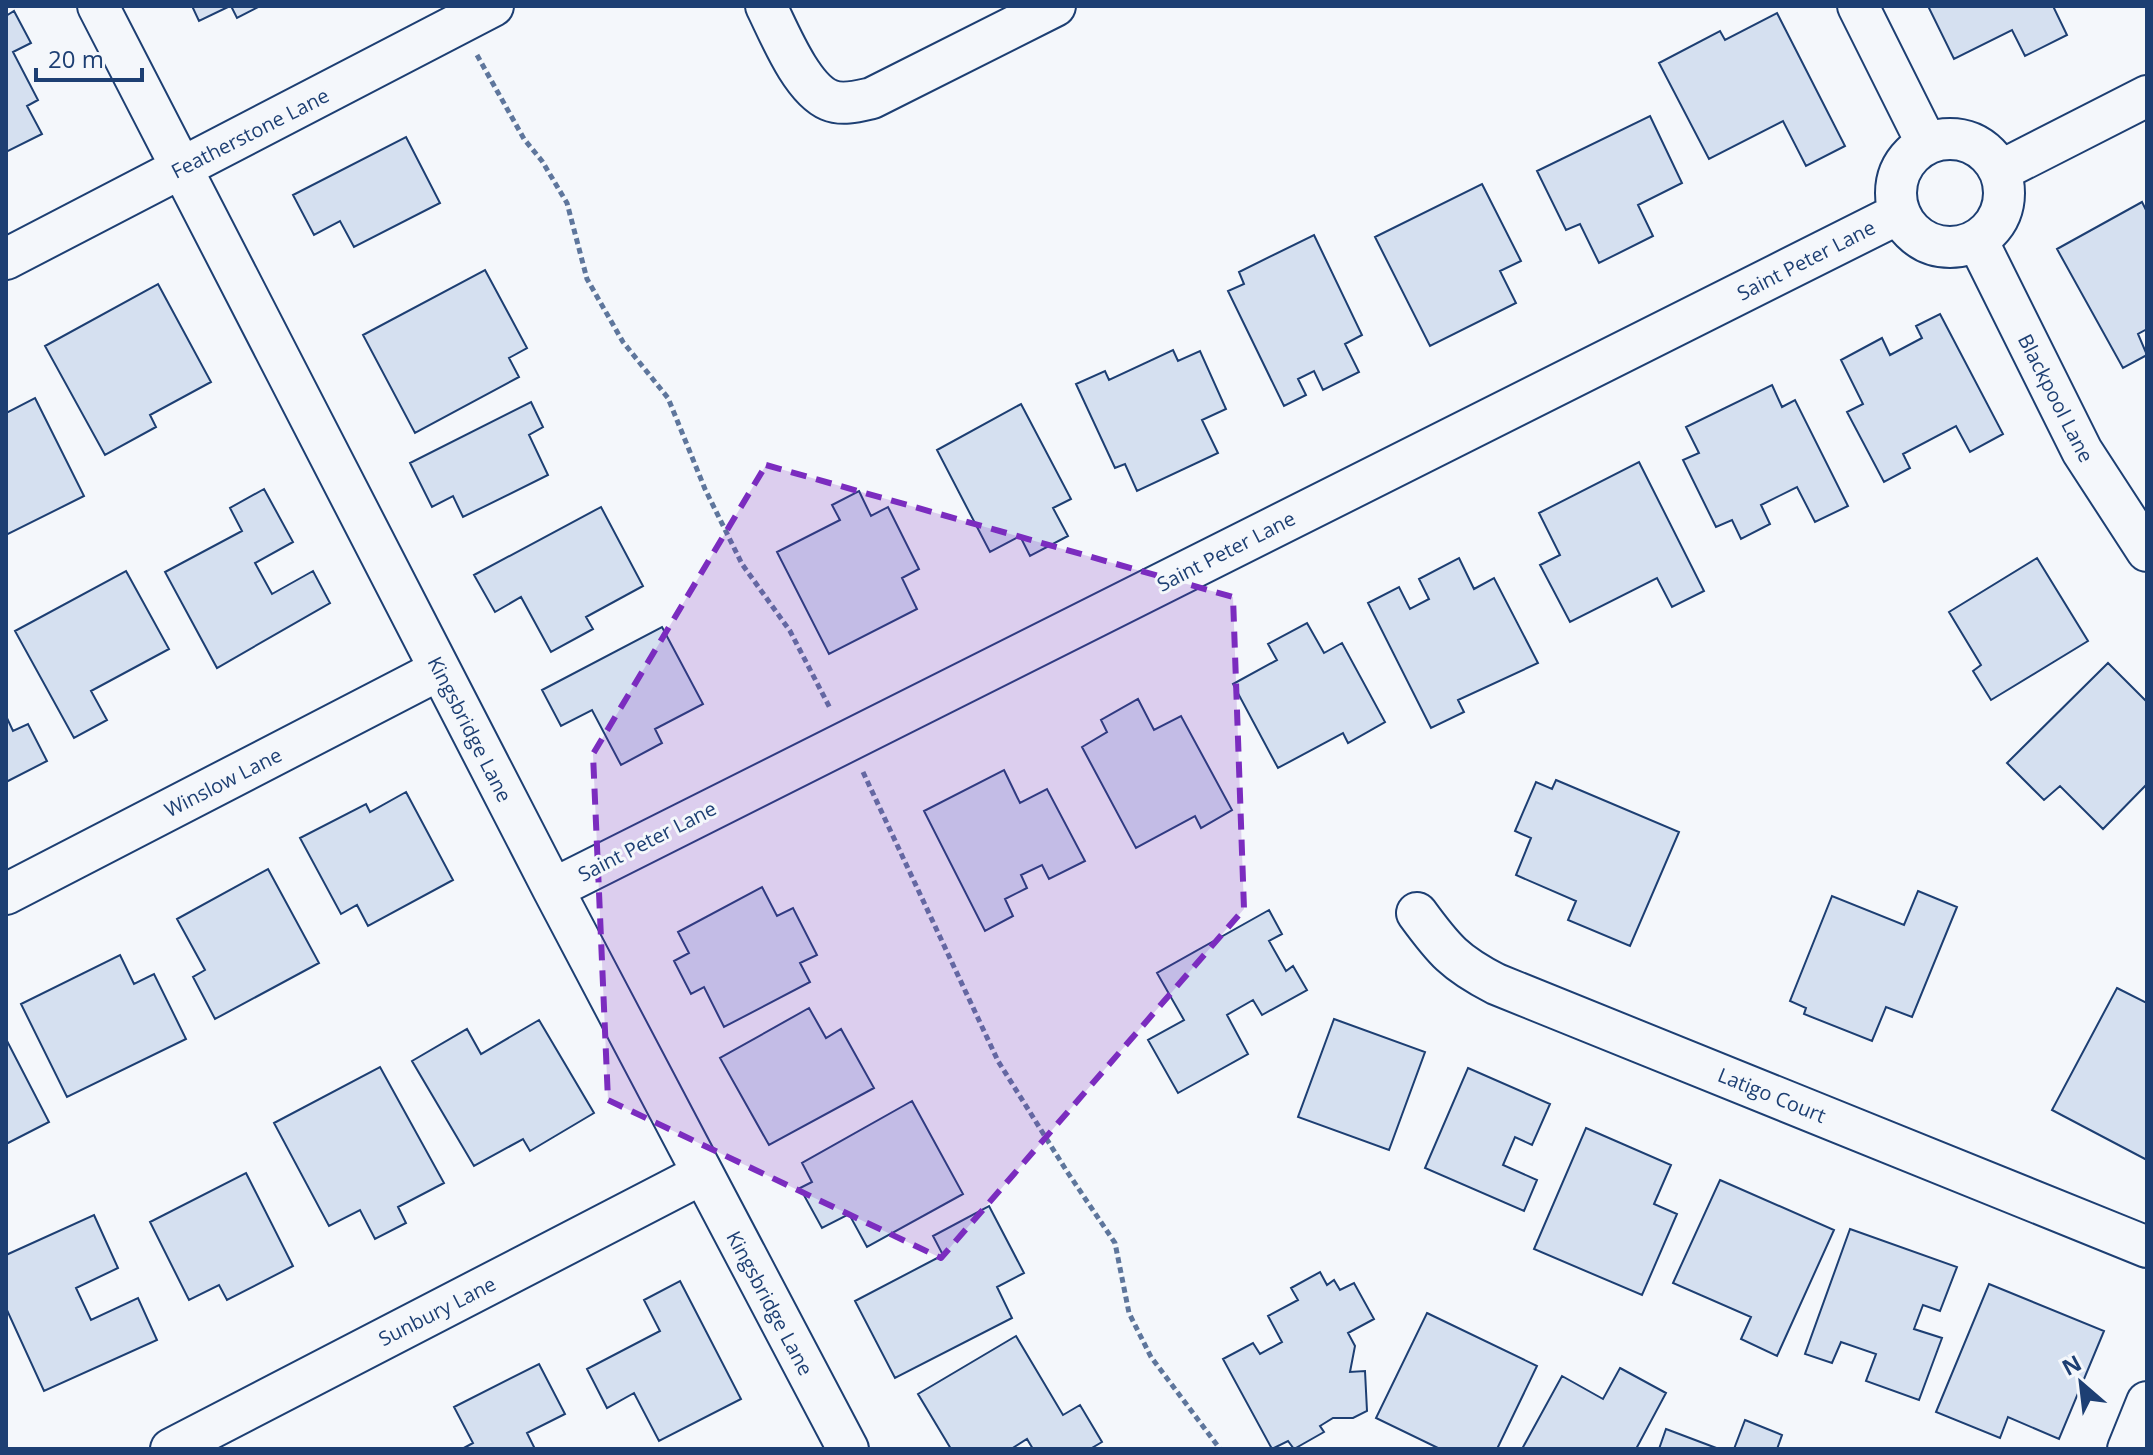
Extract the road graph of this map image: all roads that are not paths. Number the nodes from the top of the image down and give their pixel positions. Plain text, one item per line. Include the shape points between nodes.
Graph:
1 (98, 6) edge
2 (493, 6) edge
3 (766, 6) edge
4 (1055, 6) edge
5 (1858, 6) edge
6 (2147, 96) edge
7 (1927, 144) junction
8 (181, 168) junction
9 (2000, 171) junction
10 (1900, 213) junction
11 (1977, 240) junction
12 (6, 259) edge
13 (2147, 551) edge
14 (439, 670) junction
15 (553, 889) junction
16 (6, 894) edge
17 (1417, 913) dead end
18 (702, 1174) junction
19 (2147, 1247) edge
20 (2147, 1402) edge
21 (171, 1449) edge
22 (848, 1449) edge
23 (2128, 1449) edge

1 - 8 street, Kingsbridge Lane
2 - 8 street, Featherstone Lane
3 - 4 street via 809,83 828,100 849,104 872,98
5 - 7 street
6 - 9 street
7 - 9 street via 1969,142 1982,148
7 - 10 street via 1899,173
8 - 12 street, Featherstone Lane
8 - 14 street, Kingsbridge Lane
9 - 11 street via 2004,202
10 - 11 street via 1907,226 1932,244 1947,247
10 - 15 street, Saint Peter Lane
11 - 13 street, Blackpool Lane via 2082,451
14 - 15 street, Kingsbridge Lane
14 - 16 street, Winslow Lane
15 - 18 street, Kingsbridge Lane
17 - 19 street, Latigo Court via 1445,951 1496,984
18 - 21 street, Sunbury Lane
18 - 22 street, Kingsbridge Lane
20 - 23 street

